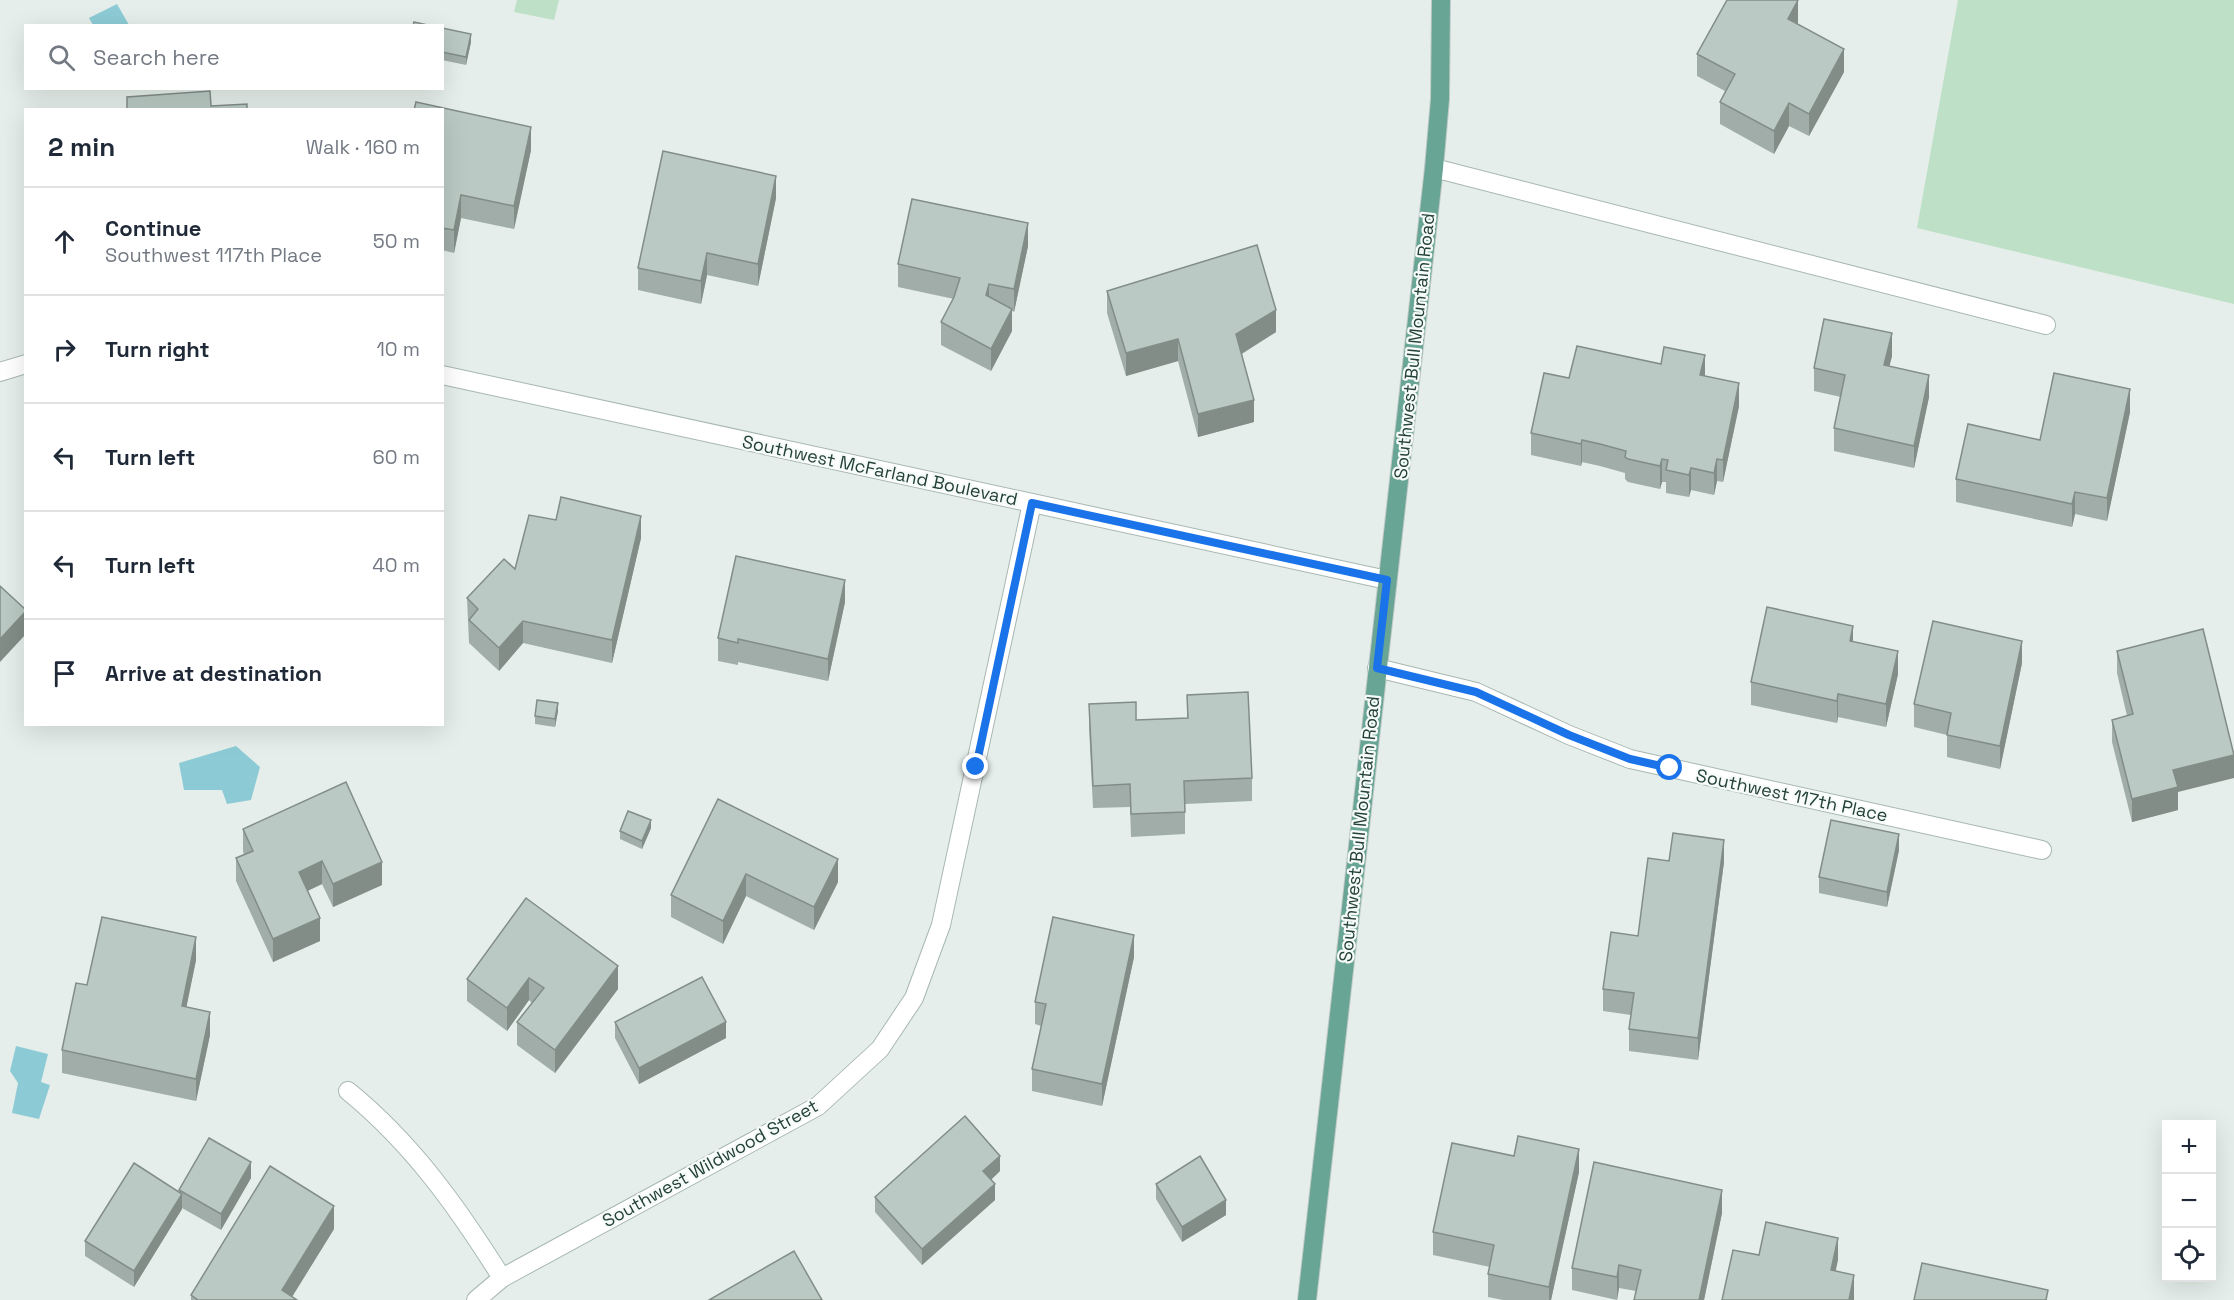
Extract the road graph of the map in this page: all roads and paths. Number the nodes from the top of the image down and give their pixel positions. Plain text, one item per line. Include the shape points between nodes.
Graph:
1 (1441, 0) edge
2 (1434, 168) junction
3 (2046, 325) dead end
4 (24, 365) edge
5 (0, 372) edge
6 (444, 375) edge
7 (1032, 503) junction
8 (1387, 580) junction
9 (1377, 668) junction
10 (2042, 850) dead end
11 (348, 1092) dead end
12 (502, 1278) junction
13 (476, 1300) edge
14 (1307, 1300) edge

1 - 2 main road, Southwest Bull Mountain Road via 1440,99
2 - 3 street
2 - 8 main road, Southwest Bull Mountain Road
4 - 5 street
6 - 7 street, Southwest McFarland Boulevard
7 - 8 street, Southwest McFarland Boulevard
7 - 12 street, Southwest Wildwood Street via 941,925 914,998 880,1049 818,1106
8 - 9 main road, Southwest Bull Mountain Road
9 - 10 street, Southwest 117th Place via 1476,692 1630,759
9 - 14 main road, Southwest Bull Mountain Road
11 - 12 street via 380,1117 422,1163
12 - 13 street, Southwest Wildwood Street

